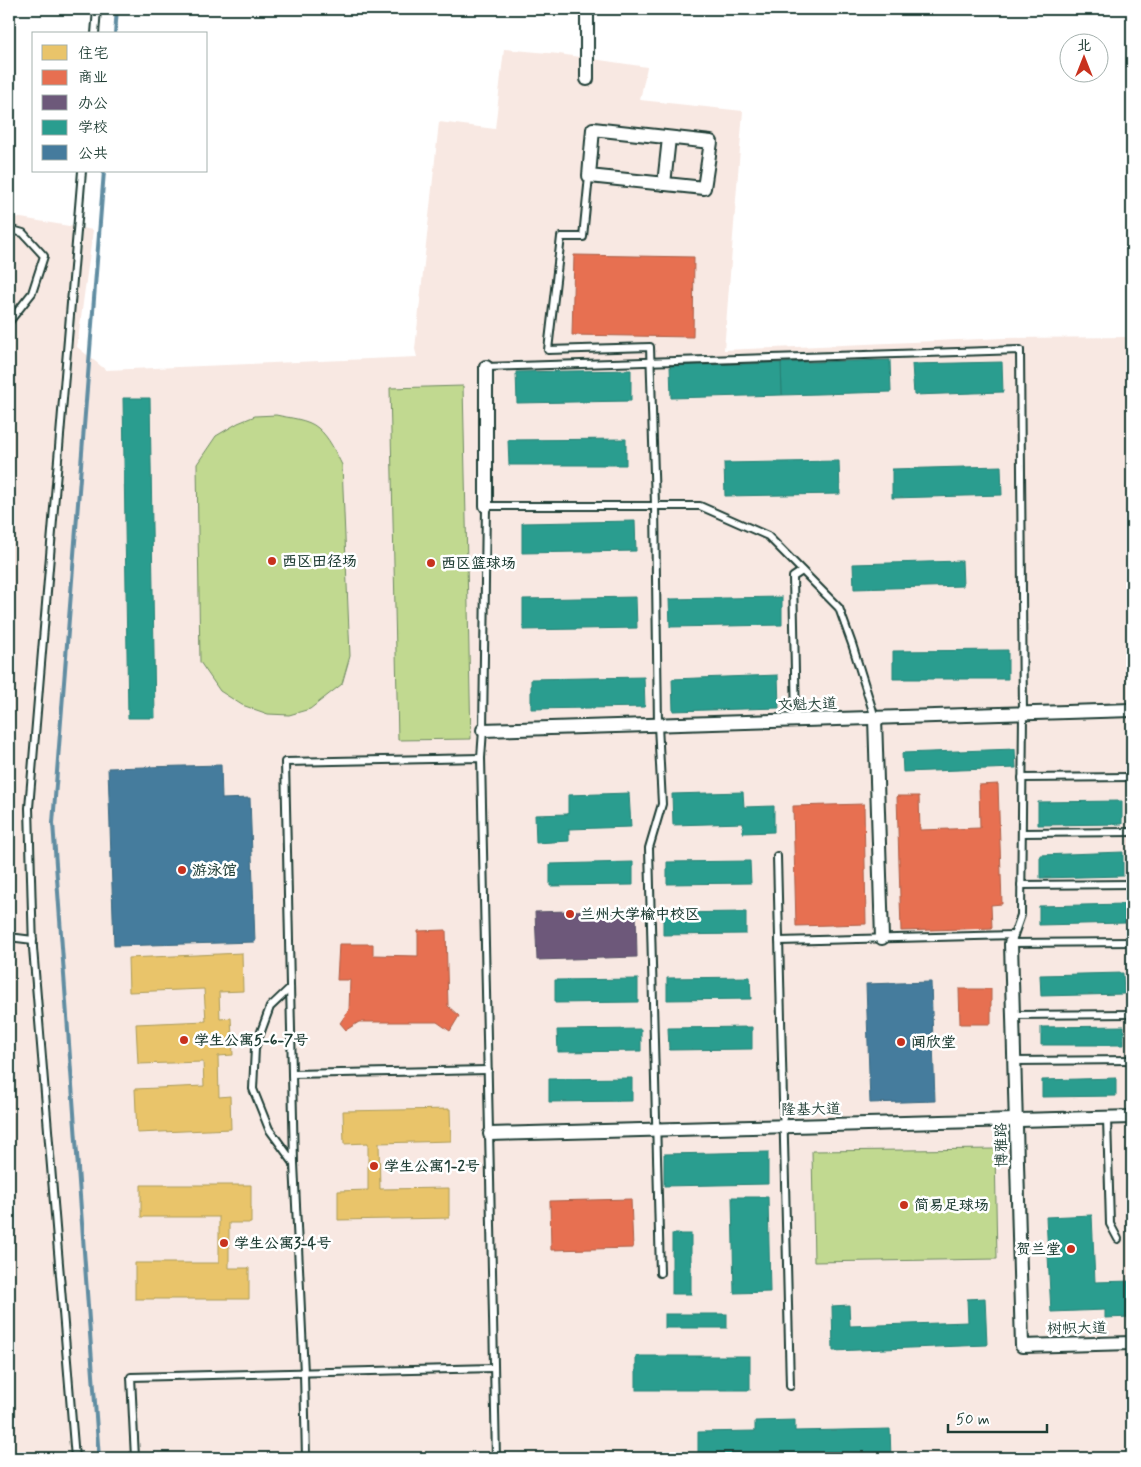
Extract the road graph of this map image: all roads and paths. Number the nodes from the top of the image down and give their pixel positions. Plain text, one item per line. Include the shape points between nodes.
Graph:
1 (97, 9) edge
2 (586, 9) edge
3 (95, 32) edge
4 (586, 79) dead end
5 (668, 138) junction
6 (82, 172) edge
7 (589, 176) junction
8 (664, 184) junction
9 (9, 229) edge
10 (9, 322) edge
11 (651, 361) junction
12 (486, 367) joint
13 (655, 505) junction
14 (486, 506) junction
15 (802, 571) junction
16 (1132, 710) edge
17 (1023, 714) junction
18 (875, 718) junction
19 (796, 720) junction
20 (658, 724) junction
21 (483, 730) junction
22 (481, 758) junction
23 (1022, 778) junction
24 (1132, 778) edge
25 (1132, 832) edge
26 (1022, 833) junction
27 (777, 856) dead end
28 (1132, 884) edge
29 (1021, 885) junction
30 (9, 937) edge
31 (882, 938) junction
32 (1013, 939) junction
33 (33, 940) junction
34 (778, 941) junction
35 (1132, 942) edge
36 (290, 988) junction
37 (1132, 1014) edge
38 (1013, 1015) junction
39 (1132, 1060) edge
40 (1014, 1061) junction
41 (488, 1070) junction
42 (292, 1074) junction
43 (1132, 1117) edge
44 (1107, 1118) junction
45 (1016, 1120) junction
46 (784, 1126) junction
47 (656, 1130) junction
48 (490, 1134) junction
49 (294, 1163) junction
50 (1118, 1239) dead end
51 (660, 1274) dead end
52 (1132, 1343) edge
53 (1022, 1346) joint
54 (494, 1368) junction
55 (304, 1373) junction
56 (790, 1386) dead end
57 (75, 1458) edge
58 (135, 1458) edge
59 (306, 1458) edge
60 (496, 1458) edge

1 - 3 lane
2 - 4 street
5 - 7 street via 593,129
5 - 8 street
5 - 8 street via 711,142 704,188
6 - 33 lane via 29,808
7 - 8 street
7 - 11 lane via 583,236 561,237 548,350 650,347
9 - 10 lane via 23,233 44,256 32,293
11 - 12 lane
11 - 13 lane
11 - 17 lane via 1020,350
12 - 14 street
13 - 14 lane
13 - 15 lane via 700,506 744,525 768,536
13 - 20 lane
14 - 21 lane
15 - 18 lane via 839,608
15 - 19 lane via 793,577
16 - 17 street, 文魁大道
17 - 18 street, 文魁大道
17 - 23 lane
18 - 19 street, 文魁大道
18 - 31 street
19 - 20 street, 文魁大道
20 - 21 street, 文魁大道
20 - 47 lane via 662,804 649,848
21 - 22 lane
22 - 36 lane via 285,762
22 - 41 lane
23 - 24 lane
23 - 26 lane
25 - 26 lane
26 - 29 lane
27 - 34 lane
28 - 29 lane
29 - 32 lane via 1021,915
30 - 33 lane
31 - 32 lane
31 - 34 lane
32 - 35 lane
32 - 38 street, 博雅路
33 - 57 lane
34 - 46 lane
36 - 42 lane
36 - 49 lane via 270,1007 255,1048 253,1089 268,1129
37 - 38 lane
38 - 40 street, 博雅路
39 - 40 lane
40 - 45 street, 博雅路
41 - 42 lane
41 - 48 lane
42 - 49 lane
43 - 44 street, 隆基大道
44 - 45 street, 隆基大道
44 - 50 lane via 1110,1224
45 - 46 street, 隆基大道
45 - 53 street, 博雅路
46 - 47 street, 隆基大道
46 - 56 lane
47 - 48 street, 隆基大道
47 - 51 lane
48 - 54 lane
49 - 55 lane
52 - 53 street, 树帜大道
54 - 55 lane
54 - 60 lane
55 - 58 lane via 131,1377
55 - 59 lane

